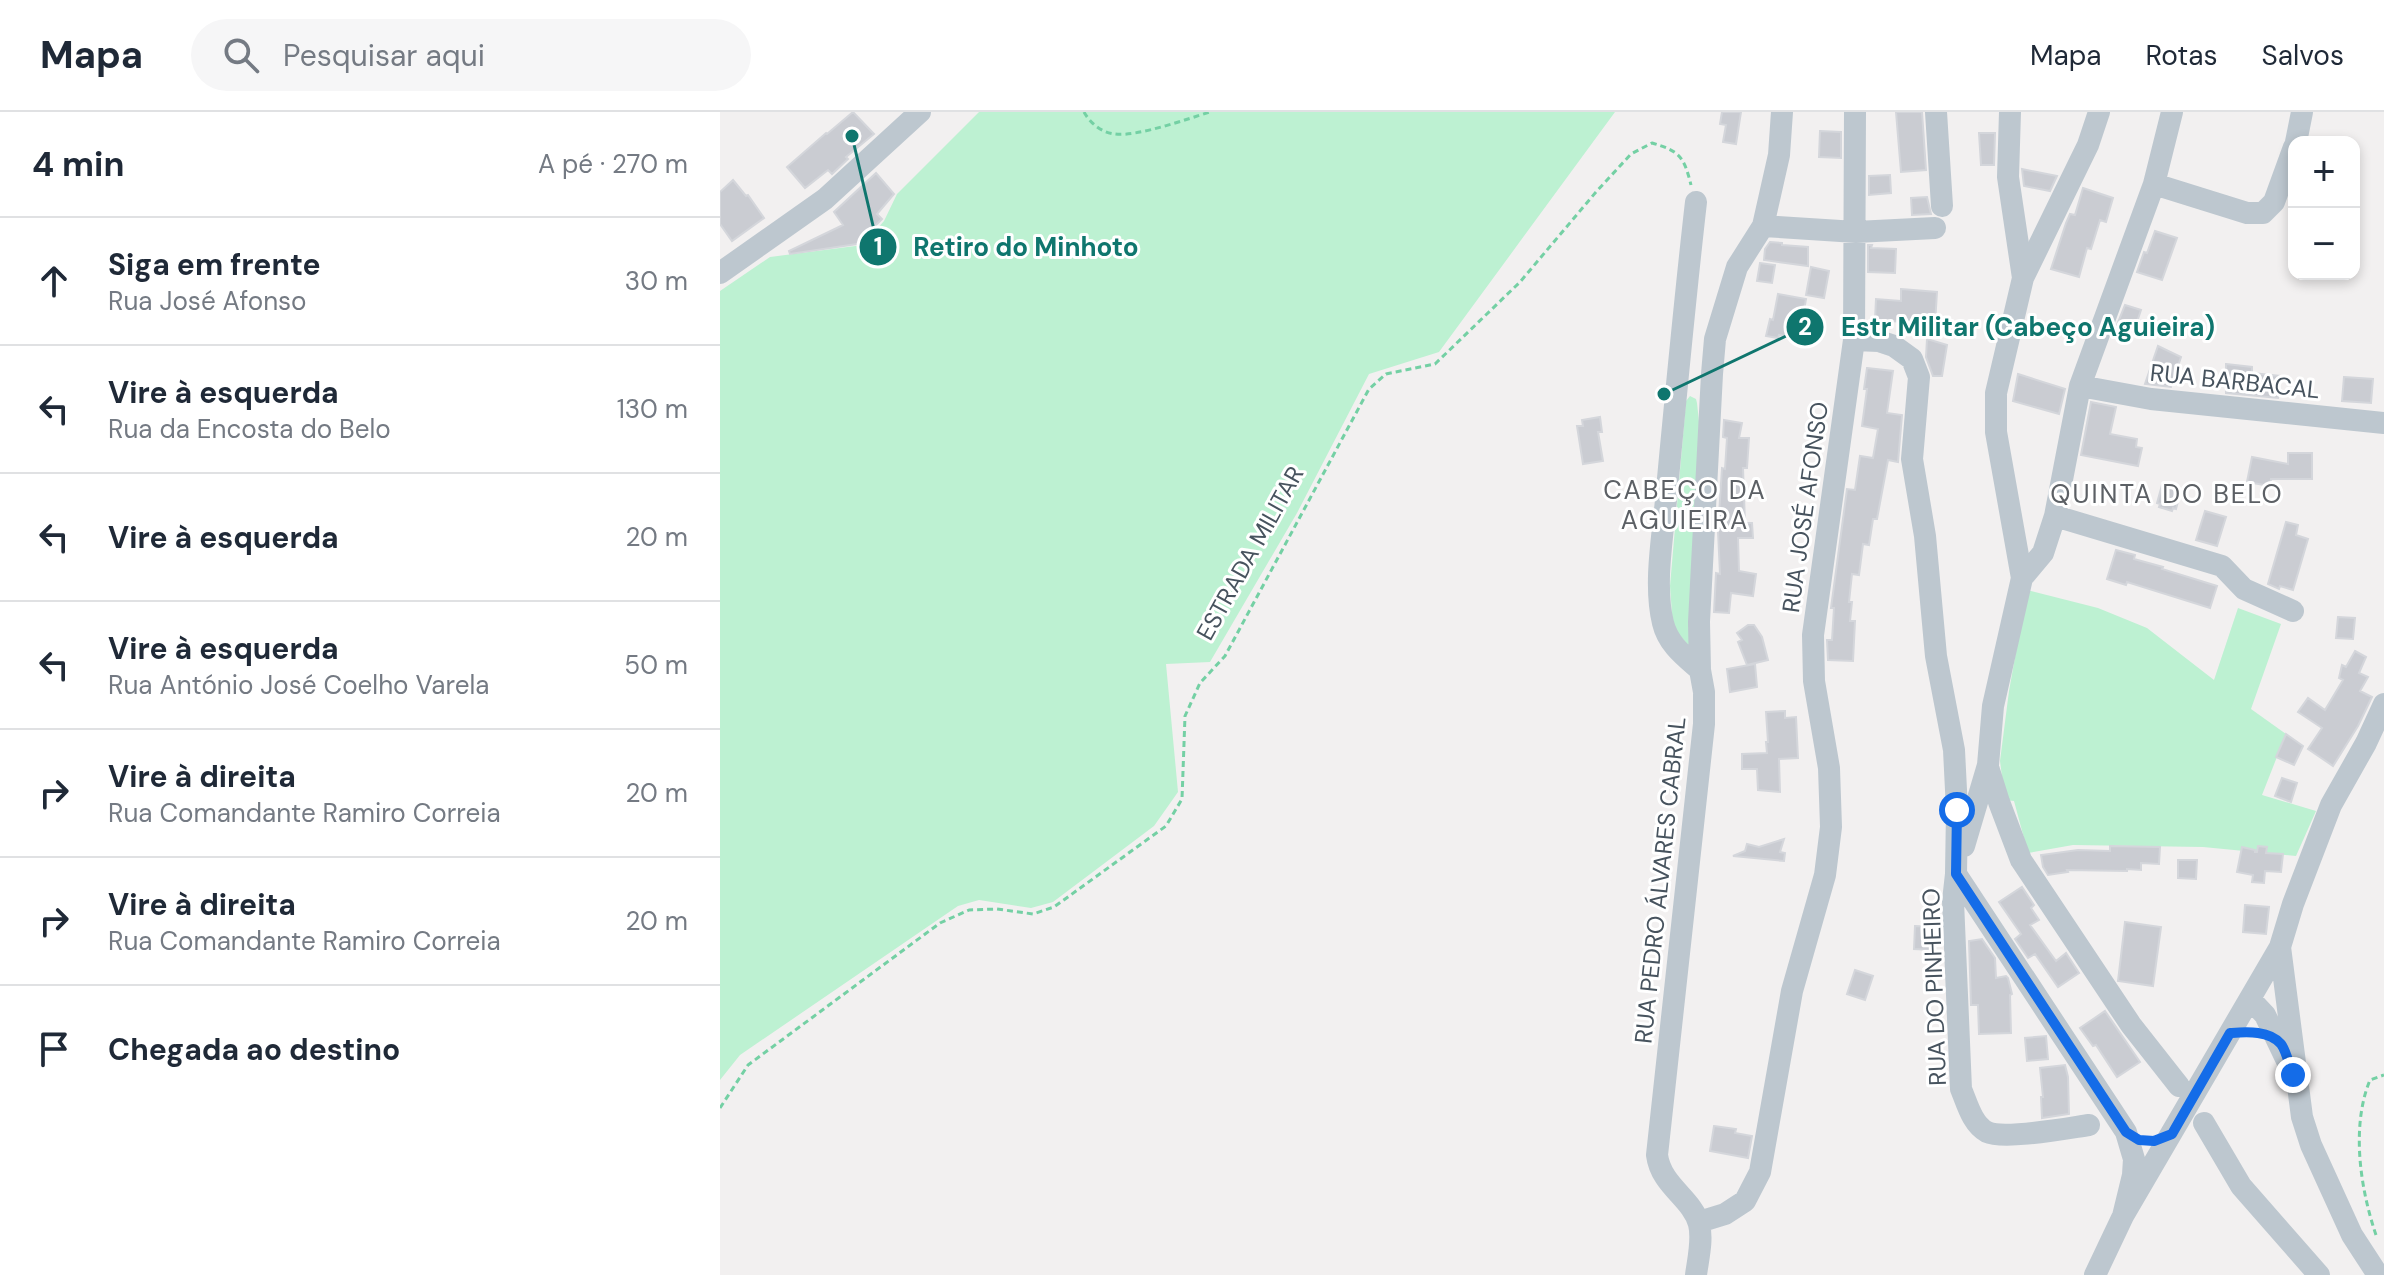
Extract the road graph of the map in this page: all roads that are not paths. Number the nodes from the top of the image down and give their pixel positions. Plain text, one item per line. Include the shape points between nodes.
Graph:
1 (920, 112) edge
2 (1782, 112) edge
3 (1855, 112) edge
4 (1936, 112) edge
5 (2010, 112) edge
6 (2099, 112) edge
7 (2302, 112) edge
8 (2171, 113) edge
9 (2297, 136) edge
10 (2288, 163) edge
11 (2154, 184) junction
12 (1696, 202) road end
13 (1942, 206) dead end
14 (1763, 226) junction
15 (1935, 228) dead end
16 (1856, 232) junction
17 (722, 270) edge
18 (2023, 278) junction
19 (1854, 340) junction
20 (1678, 372) junction
21 (1712, 374) junction
22 (2080, 386) junction
23 (2384, 423) edge
24 (2055, 516) junction
25 (2022, 578) junction
26 (2293, 611) dead end
27 (1700, 670) junction
28 (2384, 704) edge
29 (1988, 765) junction
30 (1956, 874) junction
31 (2280, 947) junction
32 (2252, 995) junction
33 (2289, 1013) junction
34 (2230, 1033) junction
35 (2281, 1045) junction
36 (2179, 1086) dead end
37 (2297, 1087) junction
38 (2204, 1123) dead end
39 (2089, 1125) dead end
40 (2138, 1149) junction
41 (1699, 1222) junction
42 (1696, 1275) edge
43 (2095, 1275) edge
44 (2319, 1275) edge
45 (2378, 1275) edge

1 - 17 street via 825,199
2 - 14 street, RUA PEDRO ÁLVARES CABRAL via 1779,155
3 - 16 street, RUA JOSÉ AFONSO
4 - 13 street
5 - 18 street via 2008,177
6 - 18 street
7 - 9 street
8 - 11 street
10 - 11 street via 2274,202 2263,213 2247,213
11 - 22 street
12 - 20 street
14 - 16 street
14 - 21 street, RUA PEDRO ÁLVARES CABRAL via 1737,267 1715,339
15 - 16 street
16 - 19 street, RUA JOSÉ AFONSO
18 - 25 street via 1996,393 1996,432
19 - 30 street via 1894,346 1912,359 1919,377 1912,459 1936,656 1954,750
19 - 41 street, RUA JOSÉ AFONSO via 1813,635 1814,681 1829,768 1831,827 1825,875 1792,991 1760,1172 1745,1201
20 - 21 street
20 - 27 street via 1660,594 1667,635
21 - 27 street, RUA PEDRO ÁLVARES CABRAL
22 - 23 street, RUA BARBACAL via 2151,399
22 - 24 street
24 - 25 street via 2043,553
24 - 26 street via 2222,566 2244,589
25 - 29 street via 1993,706
27 - 41 street, RUA PEDRO ÁLVARES CABRAL via 1704,724 1657,1155 1661,1172
28 - 31 street via 2331,805
29 - 30 street
29 - 36 street via 2021,860 2131,1025
30 - 39 street, RUA DO PINHEIRO via 1961,1089 1972,1116 1987,1132 2005,1135
30 - 40 street
31 - 32 street
31 - 33 street
32 - 33 street via 2275,999
32 - 34 street
32 - 35 street
33 - 37 street
34 - 35 street via 2265,1035
34 - 40 street via 2172,1134
35 - 37 street
37 - 45 street via 2311,1145 2352,1235
38 - 44 street via 2241,1186
40 - 43 street via 2123,1216
41 - 42 street

